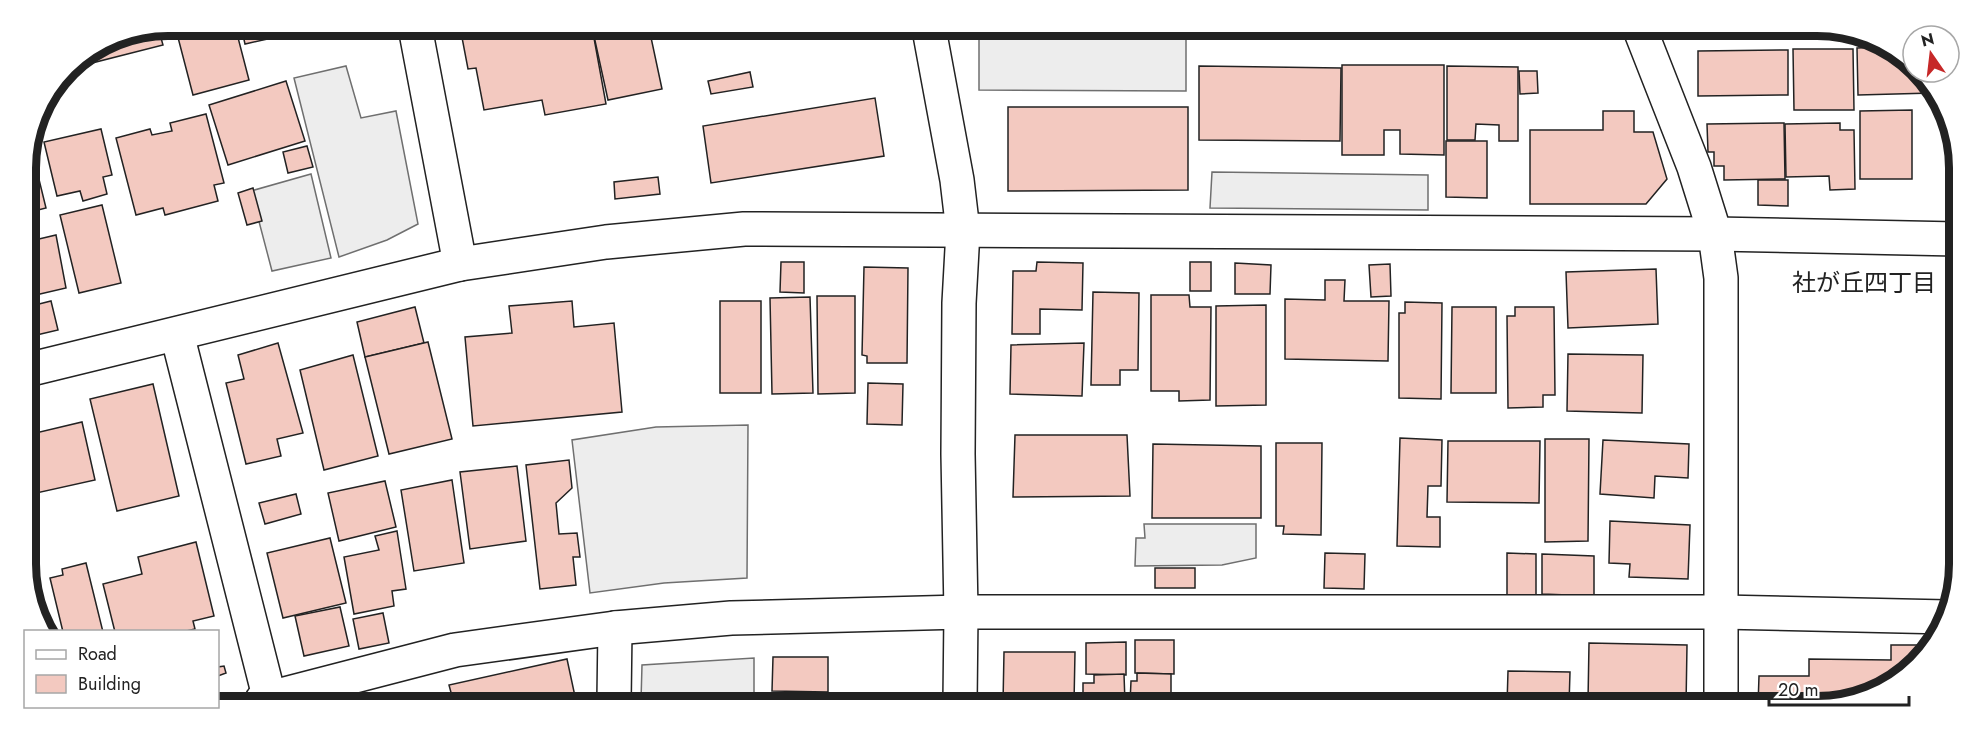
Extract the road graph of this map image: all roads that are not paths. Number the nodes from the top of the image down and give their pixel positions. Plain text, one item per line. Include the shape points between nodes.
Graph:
1 (417, 36) edge
2 (930, 36) edge
3 (1643, 36) edge
4 (963, 231) junction
5 (1715, 234) junction
6 (1949, 238) edge
7 (460, 264) junction
8 (177, 334) junction
9 (36, 368) edge
10 (961, 612) junction
11 (1721, 612) junction
12 (1937, 617) edge
13 (615, 628) junction
14 (266, 696) edge
15 (279, 696) edge
16 (614, 696) edge
17 (960, 696) edge
18 (1721, 696) edge

1 - 7 street
2 - 4 street
3 - 5 street via 1694,167
4 - 5 street
4 - 7 street via 744,229 606,242
4 - 10 street via 958,454
5 - 6 street
5 - 11 street via 1721,278
7 - 8 street
8 - 9 street
8 - 14 street
10 - 11 street
10 - 13 street via 730,618
10 - 17 street
11 - 12 street
11 - 18 street
13 - 15 street via 455,650
13 - 16 street

